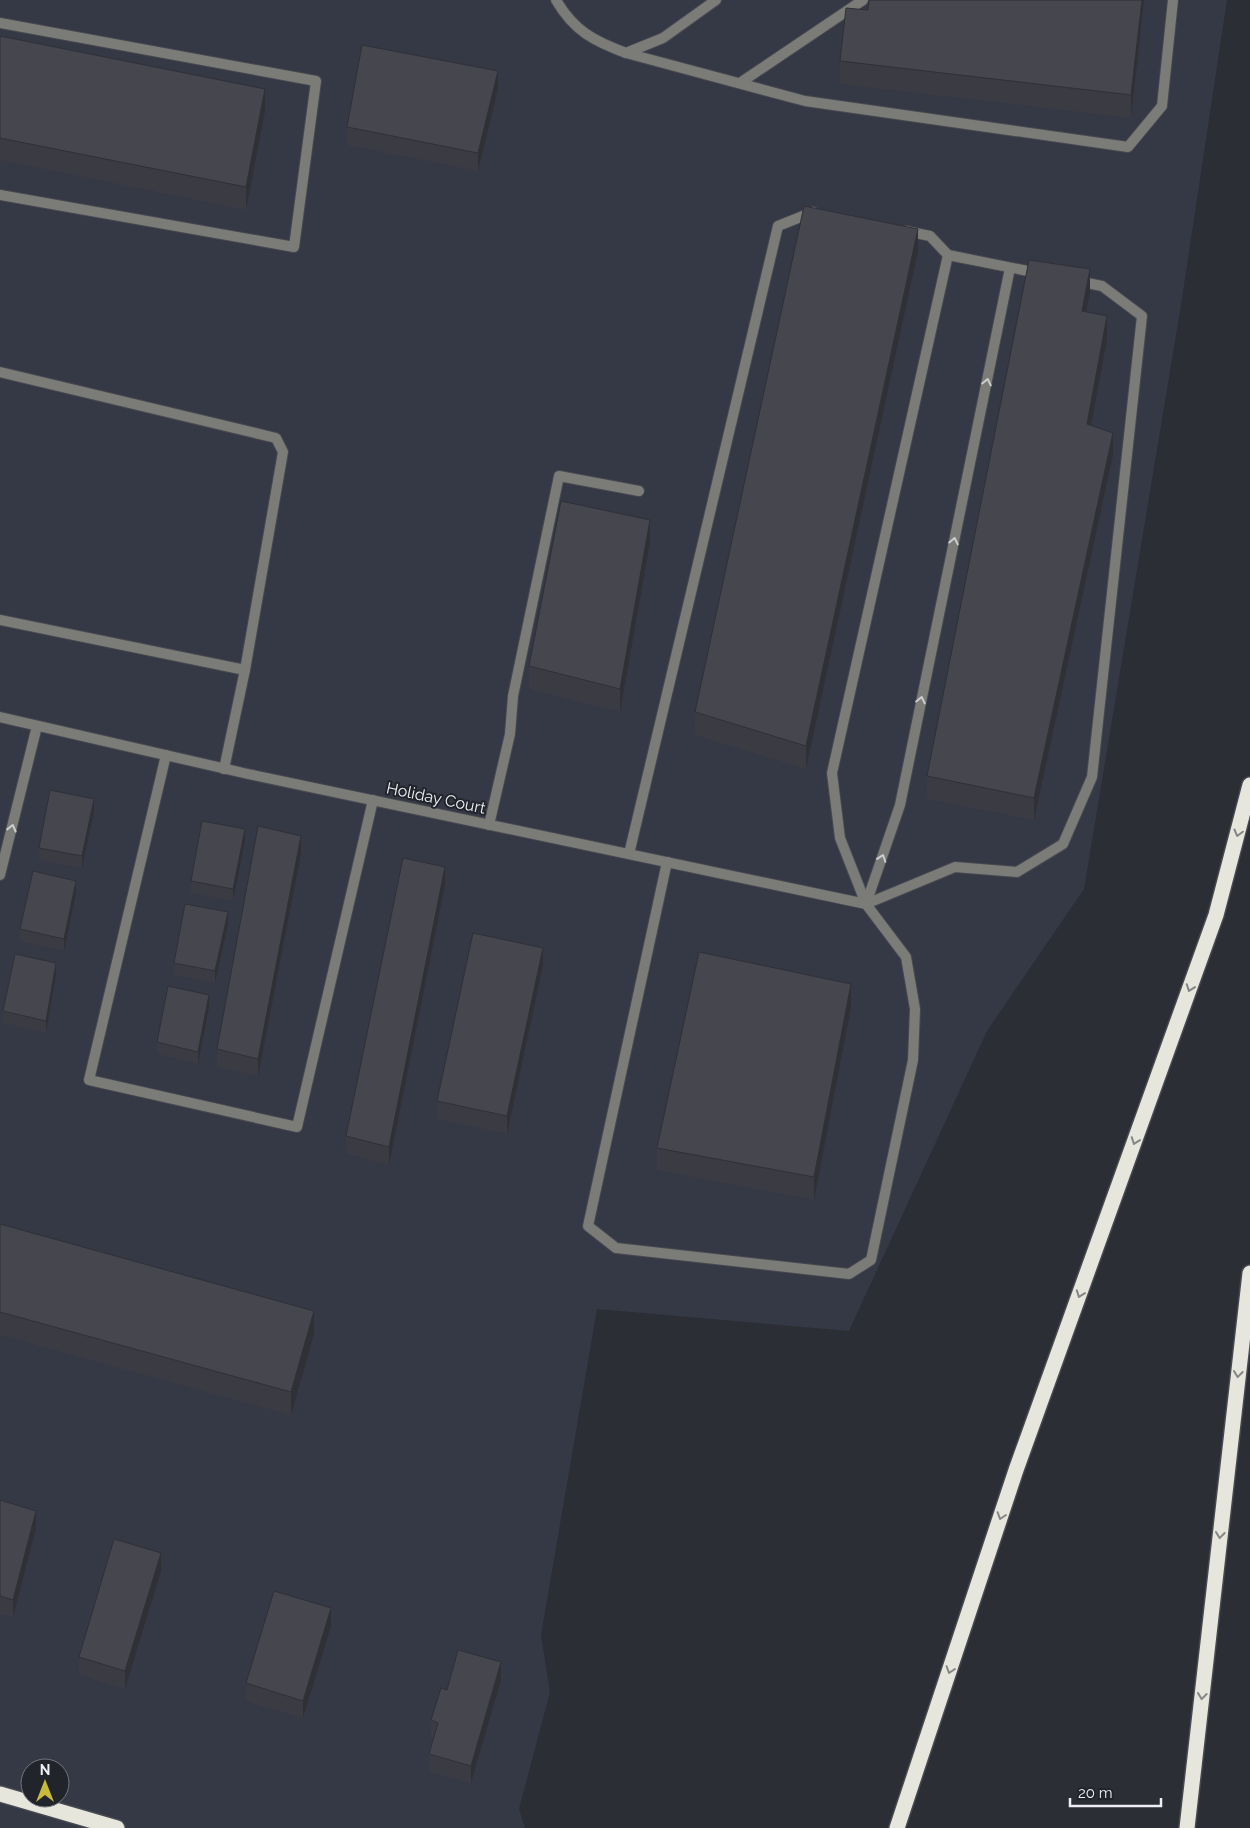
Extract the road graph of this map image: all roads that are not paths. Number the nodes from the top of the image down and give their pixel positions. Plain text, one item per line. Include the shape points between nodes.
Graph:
1 (556, 0) edge
2 (716, 0) edge
3 (863, 0) edge
4 (1173, 0) edge
5 (0, 23) edge
6 (626, 53) junction
7 (740, 84) junction
8 (0, 195) edge
9 (823, 214) edge
10 (891, 228) edge
11 (948, 255) junction
12 (1010, 268) junction
13 (1047, 275) edge
14 (1066, 279) edge
15 (0, 372) edge
16 (639, 491) dead end
17 (0, 620) edge
18 (245, 670) junction
19 (0, 717) edge
20 (37, 726) junction
21 (166, 755) junction
22 (224, 769) junction
23 (1250, 785) edge
24 (373, 800) junction
25 (489, 824) junction
26 (629, 854) junction
27 (668, 862) junction
28 (0, 875) edge
29 (866, 904) junction
30 (1250, 1273) edge
31 (0, 1794) edge
32 (117, 1828) edge
33 (897, 1828) edge
34 (1186, 1828) edge

1 - 6 street via 567,19 594,41
2 - 6 street via 663,38
3 - 7 street
4 - 7 street via 1162,106 1128,147 805,101
5 - 8 street via 316,81 294,247
6 - 7 street
9 - 26 street via 814,212 778,226
10 - 11 street via 930,236
11 - 12 street
11 - 29 street via 832,773 840,838
12 - 13 street
29 -> 12 street via 900,805
14 - 29 street via 1102,286 1142,316 1092,777 1063,844 1017,872 955,867
15 - 18 street via 276,438 284,452
16 - 25 street via 559,476 513,696 510,734
17 - 18 street
18 - 22 street
19 - 20 street, Holiday Court
20 - 21 street, Holiday Court
28 -> 20 street
21 - 22 street, Holiday Court
21 - 24 street via 90,1080 297,1127
22 - 24 street, Holiday Court
23 -> 33 highway via 1216,915 1016,1470
24 - 25 street, Holiday Court
25 - 26 street, Holiday Court
26 - 27 street, Holiday Court
27 - 29 street, Holiday Court
27 - 29 street via 588,1226 616,1248 849,1274 871,1260 913,1060 915,1009 906,957
30 -> 34 highway
31 - 32 highway

